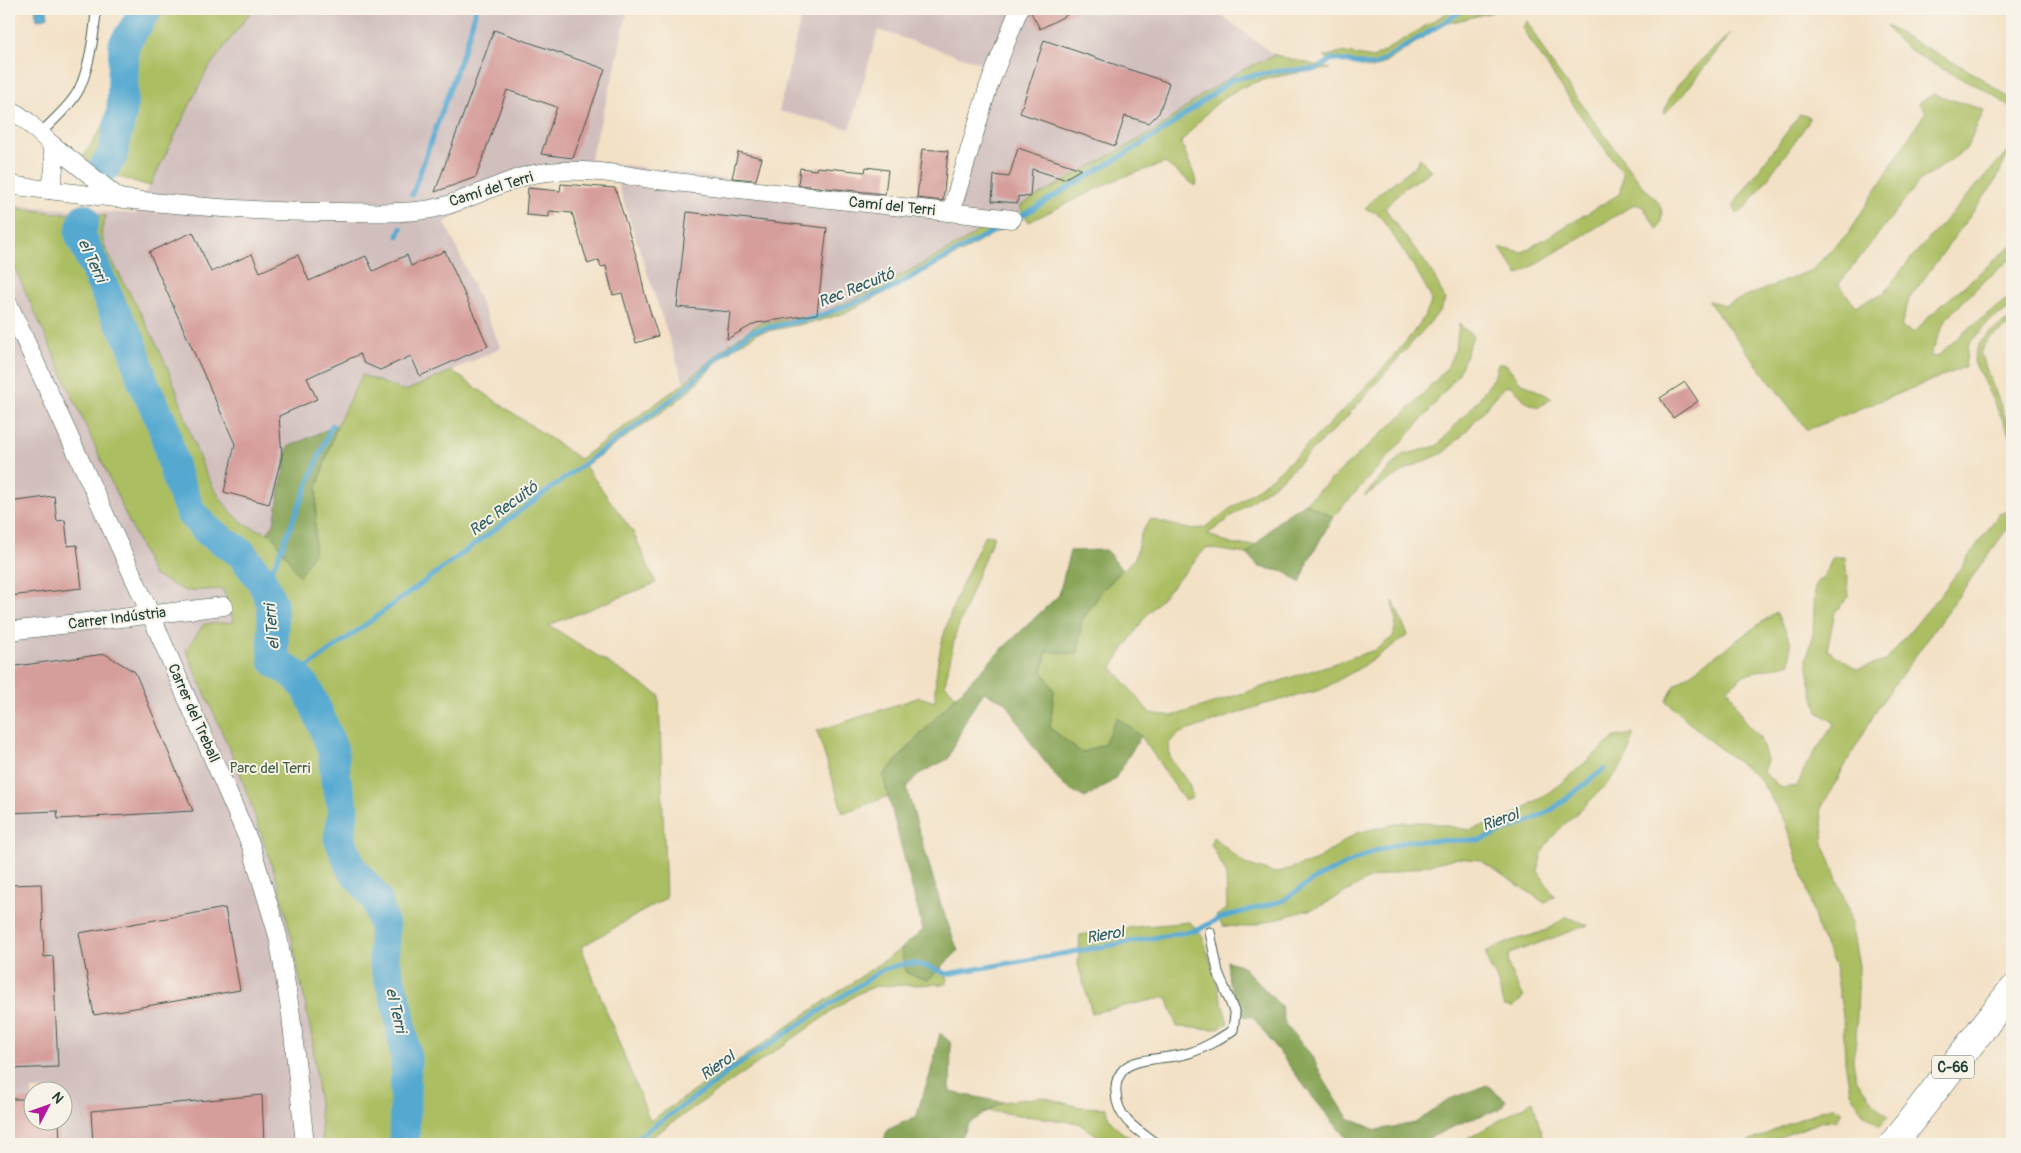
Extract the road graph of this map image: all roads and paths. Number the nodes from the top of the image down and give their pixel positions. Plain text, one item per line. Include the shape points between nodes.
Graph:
1 (96, 9) edge
2 (1019, 9) edge
3 (9, 108) edge
4 (45, 139) junction
5 (9, 185) edge
6 (50, 190) junction
7 (121, 199) junction
8 (951, 212) junction
9 (1012, 219) dead end
10 (9, 306) edge
11 (224, 606) dead end
12 (150, 613) junction
13 (9, 631) edge
14 (1210, 932) dead end
15 (2012, 990) edge
16 (2012, 1020) edge
17 (305, 1144) edge
18 (1157, 1144) edge
19 (1892, 1144) edge
20 (1916, 1144) edge

1 - 4 lane via 84,79
2 - 8 street, Camí del Terri via 988,88
3 - 4 street
4 - 6 street via 55,156
4 - 7 street
5 - 6 street, Camí del Terri
6 - 7 street, Camí del Terri
7 - 8 street, Camí del Terri via 247,210 425,210 530,175 572,171 614,173
8 - 9 street, Camí del Terri
10 - 12 street, Carrer del Treball
11 - 12 street, Carrer Indústria
12 - 13 street, Carrer Indústria
12 - 17 street, Carrer del Treball via 251,846 278,936 291,1015
14 - 18 lane via 1218,972 1235,1014 1233,1030 1214,1043 1188,1053 1125,1068 1115,1083 1116,1105 1128,1122
15 - 19 highway, C-66
16 - 20 highway, C-66

